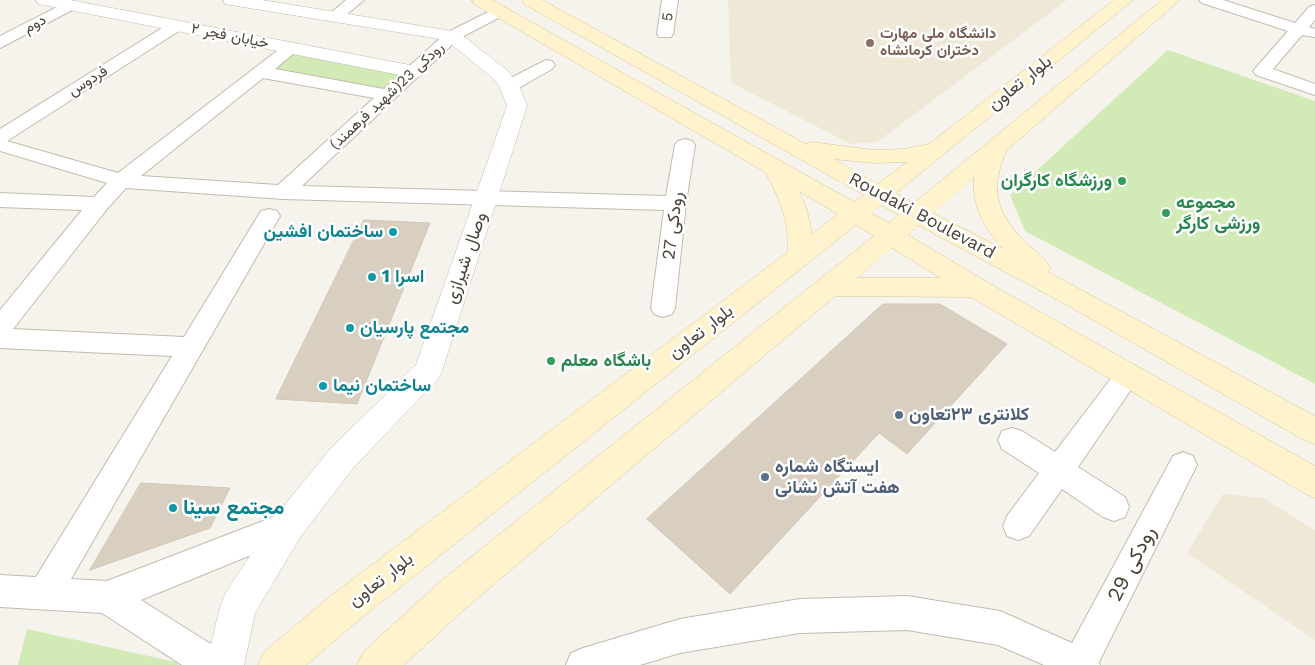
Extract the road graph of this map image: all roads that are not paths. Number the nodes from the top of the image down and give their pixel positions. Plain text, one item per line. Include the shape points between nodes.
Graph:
1 (44, 0) edge
2 (231, 0) edge
3 (356, 0) edge
4 (480, 0) edge
5 (530, 0) edge
6 (670, 0) edge
7 (1125, 0) edge
8 (1172, 0) edge
9 (1207, 0) edge
10 (71, 5) junction
11 (1315, 10) edge
12 (500, 11) junction
13 (334, 16) junction
14 (176, 26) junction
15 (1298, 29) junction
16 (665, 34) dead end
17 (1315, 34) edge
18 (452, 36) junction
19 (0, 43) edge
20 (292, 48) junction
21 (546, 65) dead end
22 (260, 72) junction
23 (415, 72) junction
24 (509, 86) junction
25 (1315, 90) edge
26 (389, 96) junction
27 (0, 137) edge
28 (999, 143) junction
29 (0, 145) edge
30 (685, 145) dead end
31 (794, 146) junction
32 (937, 150) junction
33 (775, 169) junction
34 (121, 181) junction
35 (283, 192) junction
36 (880, 194) junction
37 (486, 197) junction
38 (0, 200) edge
39 (675, 203) junction
40 (99, 204) junction
41 (854, 213) junction
42 (916, 214) junction
43 (269, 216) dead end
44 (891, 234) junction
45 (800, 255) junction
46 (829, 287) junction
47 (976, 288) junction
48 (1074, 297) junction
49 (663, 308) dead end
50 (0, 327) edge
51 (0, 338) edge
52 (191, 347) junction
53 (1128, 375) junction
54 (1315, 430) edge
55 (1012, 440) dead end
56 (1183, 465) dead end
57 (1058, 471) junction
58 (1315, 483) edge
59 (1114, 507) dead end
60 (289, 525) junction
61 (1018, 526) dead end
62 (0, 591) edge
63 (44, 594) junction
64 (107, 597) junction
65 (1082, 664) edge
66 (213, 665) edge
67 (226, 665) edge
68 (278, 665) edge
69 (376, 665) edge
70 (583, 665) edge

1 - 10 street, خیابان فجر ۲
2 - 13 street, وصال شیرازی
3 - 13 street
4 - 12 main road, Roudaki Boulevard
5 - 31 main road, Roudaki Boulevard
6 - 16 street, 5
7 - 32 main road, بلوار تعاون
8 - 28 main road, بلوار تعاون
9 - 15 street
10 - 14 street, خیابان فجر ۲
10 - 19 street, دوم
11 - 15 street
12 - 18 street, رودکی 23(شهید فرهمند)
12 - 33 main road, Roudaki Boulevard
13 - 18 street, وصال شیرازی
14 - 20 street, خیابان فجر ۲
14 - 27 street, فردوس
15 - 17 street
15 - 25 street via 1262,71
18 - 23 street, رودکی 23(شهید فرهمند)
18 - 24 street, وصال شیرازی via 501,75
20 - 22 street
20 - 23 street, خیابان فجر ۲
21 - 24 street
22 - 26 street
22 - 34 street
23 - 26 street, رودکی 23(شهید فرهمند)
24 - 37 street, وصال شیرازی via 517,106
26 - 35 street, رودکی 23(شهید فرهمند)
28 - 42 main road, بلوار تعاون
28 - 48 main road via 984,182 987,205 993,218 1025,256
29 - 34 street
30 - 39 street, رودکی 27
31 - 32 main road via 879,157
31 - 36 main road, Roudaki Boulevard
32 - 36 main road, بلوار تعاون
33 - 41 main road, Roudaki Boulevard
33 - 45 main road via 799,218
34 - 35 street
34 - 40 street
35 - 37 street
36 - 41 main road, بلوار تعاون
36 - 42 main road, Roudaki Boulevard
37 - 39 street
37 - 60 street, وصال شیرازی via 428,371 343,457
38 - 40 street
39 - 49 street, رودکی 27
40 - 50 street
41 - 44 main road, Roudaki Boulevard
41 - 45 main road, بلوار تعاون
42 - 44 main road, بلوار تعاون
42 - 48 main road, Roudaki Boulevard
43 - 52 street
44 - 46 main road, بلوار تعاون
44 - 47 main road, Roudaki Boulevard
45 - 68 main road, بلوار تعاون via 346,607
46 - 47 main road
46 - 69 main road, بلوار تعاون via 454,594
47 - 53 main road, Roudaki Boulevard
48 - 54 main road, Roudaki Boulevard
51 - 52 street
52 - 63 street
53 - 57 street
53 - 58 main road, Roudaki Boulevard
55 - 57 street
56 - 65 street, رودکی 29
57 - 59 street
57 - 61 street
60 - 64 street
60 - 67 street, وصال شیرازی via 238,607
62 - 63 street
63 - 64 street
64 - 66 street
65 - 70 street via 1000,628 907,613 800,616 680,636

